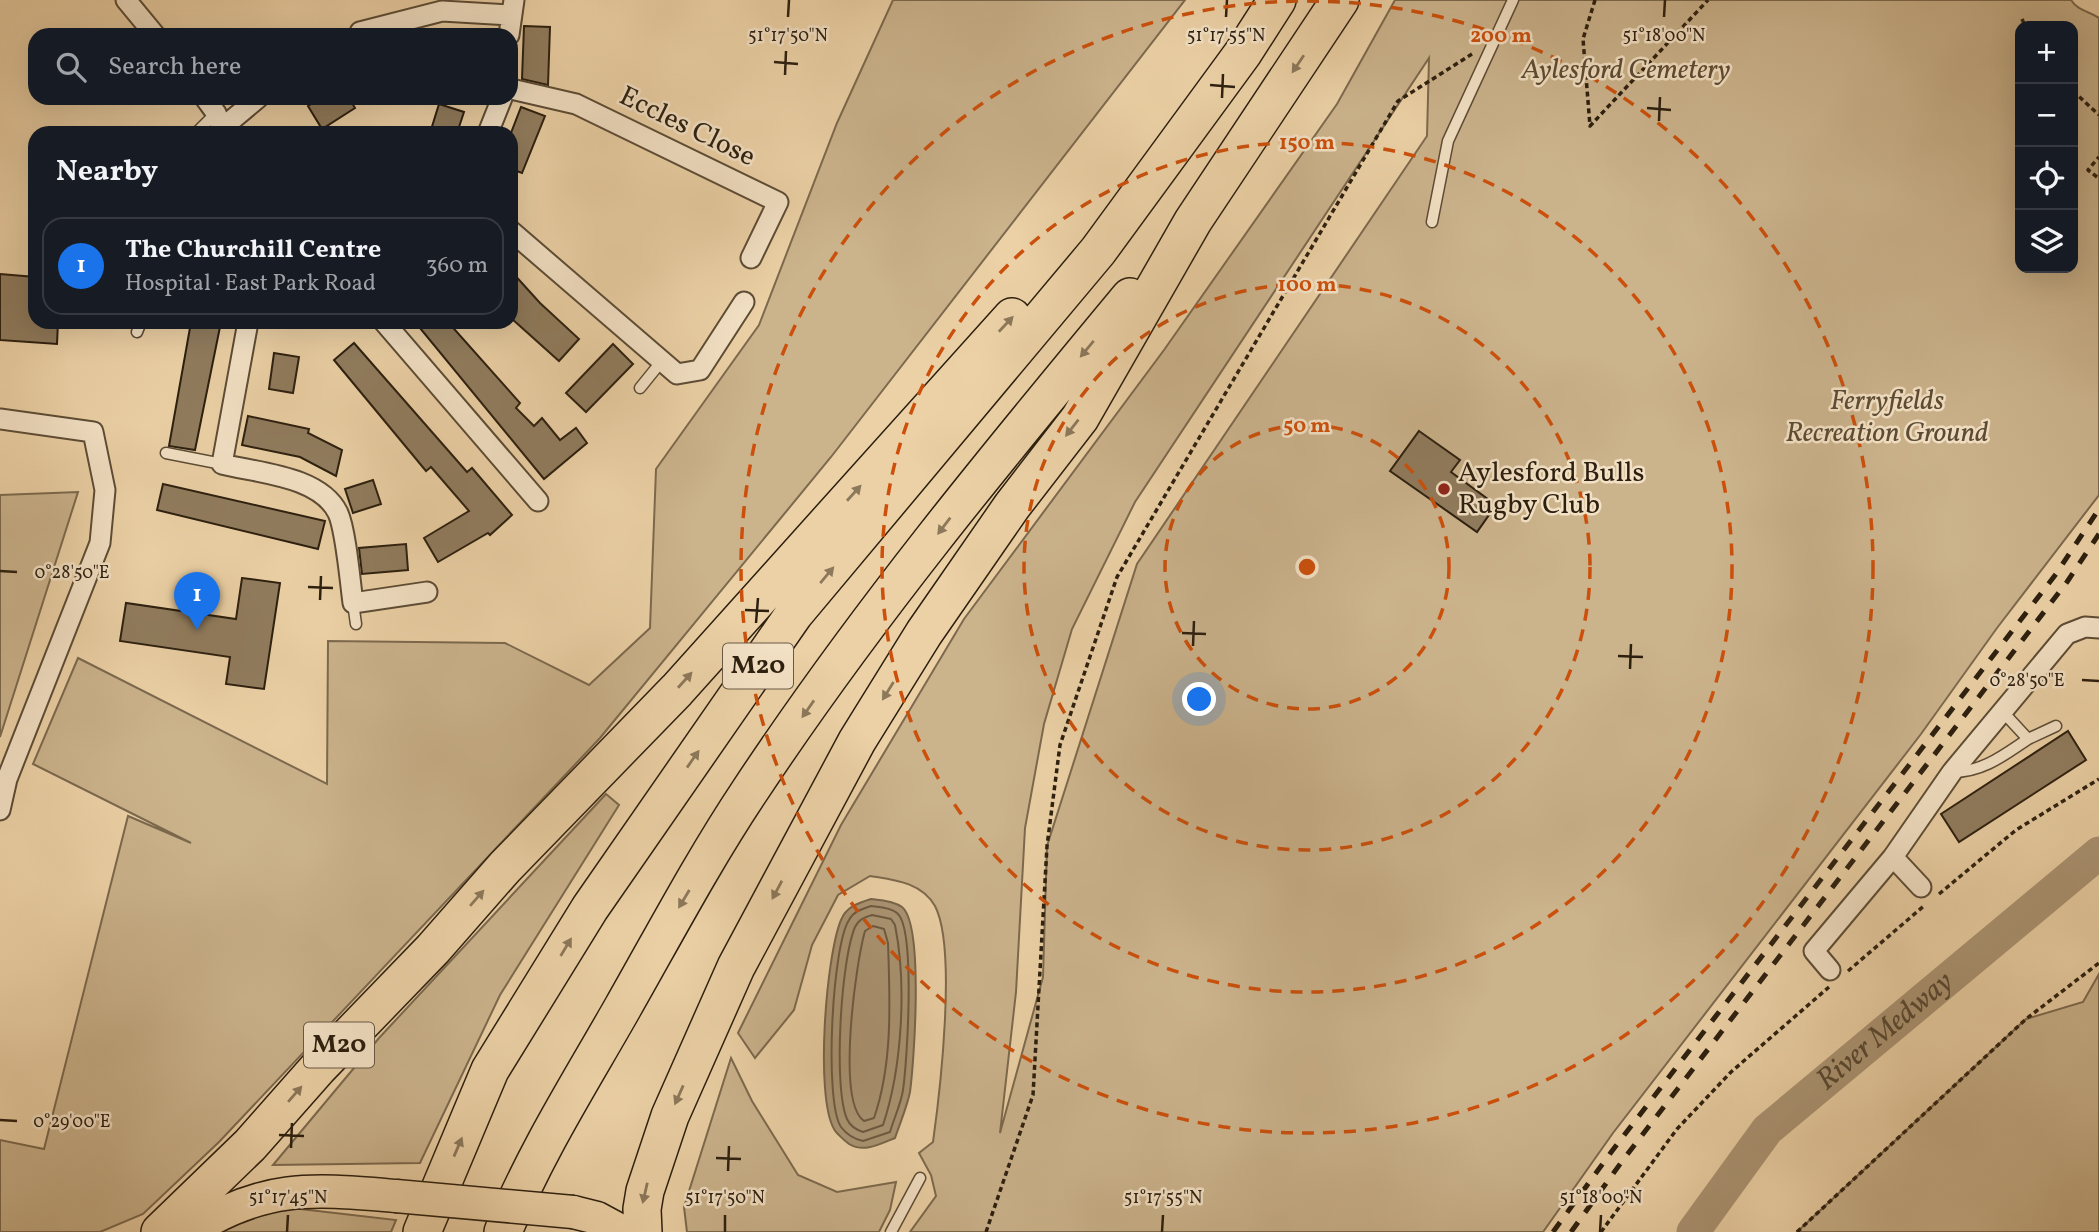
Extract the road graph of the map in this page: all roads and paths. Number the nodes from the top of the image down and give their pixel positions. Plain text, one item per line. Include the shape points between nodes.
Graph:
1 (127, 0) edge
2 (1277, 0) edge
3 (1340, 0) edge
4 (1513, 0) edge
5 (1595, 0) edge
6 (1708, 0) edge
7 (511, 17) edge
8 (149, 28) edge
9 (375, 28) edge
10 (1490, 49) junction
11 (518, 91) edge
12 (2078, 96) edge
13 (244, 105) edge
14 (499, 105) edge
15 (2099, 115) edge
16 (217, 118) edge
17 (491, 126) edge
18 (1170, 151) junction
19 (2099, 157) edge
20 (2096, 177) dead end
21 (1193, 221) junction
22 (1432, 222) dead end
23 (518, 237) edge
24 (751, 258) dead end
25 (744, 302) dead end
26 (247, 329) edge
27 (390, 329) edge
28 (661, 362) junction
29 (640, 388) dead end
30 (0, 419) edge
31 (166, 453) dead end
32 (222, 464) junction
33 (538, 501) dead end
34 (427, 592) dead end
35 (353, 603) junction
36 (356, 624) dead end
37 (2099, 628) edge
38 (2003, 712) junction
39 (2056, 726) dead end
40 (2028, 740) junction
41 (1952, 772) junction
42 (2099, 779) edge
43 (0, 810) edge
44 (1893, 857) junction
45 (1922, 887) dead end
46 (2099, 963) edge
47 (1838, 974) junction
48 (250, 1145) junction
49 (920, 1178) dead end
50 (160, 1232) edge
51 (189, 1232) edge
52 (422, 1232) edge
53 (503, 1232) edge
54 (623, 1232) edge
55 (643, 1232) edge
56 (891, 1232) edge
57 (986, 1232) edge
58 (1601, 1232) edge
59 (1797, 1232) edge

1 - 8 street
2 - 18 highway, M20
3 -> 21 highway, M20
4 - 10 lane
5 - 6 path via 1583,38 1590,127
7 - 9 street via 442,11
10 - 22 lane via 1448,141
10 - 57 path via 1478,50 1398,101 1117,577 1060,745 1047,846 1033,1095
11 - 24 street, Eccles Close via 576,104 778,202
12 - 15 path
13 - 16 street
14 - 17 street
48 -> 18 highway, M20 via 505,867 677,690 1008,321
52 -> 18 highway, M20 via 491,1070 605,885 794,614 1098,251
19 - 20 path via 2088,170
21 -> 53 highway, M20 via 978,481 749,792 666,928 523,1182
21 -> 55 highway, M20 via 1080,418 924,633 857,741 736,967 670,1116 645,1191
23 - 28 street
25 - 28 street via 700,370 677,374
26 - 32 street
27 - 33 street
28 - 29 lane
30 - 43 street via 93,432 105,490 100,543 7,779
31 - 32 lane
32 - 35 street via 303,484 324,494 338,514
34 - 35 street
35 - 36 lane
37 - 38 street via 2085,627 2067,634
38 - 40 lane
38 - 41 street
39 - 40 lane
40 - 41 lane via 1989,765
41 - 44 street
42 - 47 path via 2016,830
44 - 45 street
44 - 47 street via 1814,951
46 - 59 path via 2026,1019
47 - 58 path via 1731,1072 1677,1129
48 - 50 highway, M20
48 - 51 highway, M20
49 - 56 lane
51 - 54 main road, bridge via 218,1214 272,1194 330,1191 573,1212

